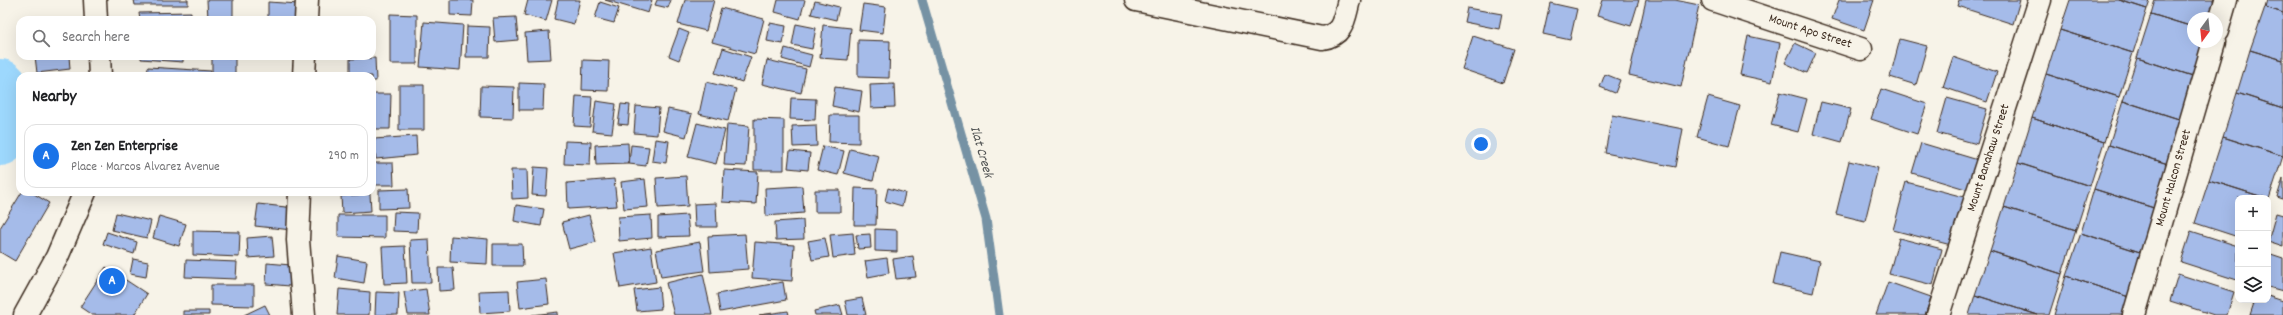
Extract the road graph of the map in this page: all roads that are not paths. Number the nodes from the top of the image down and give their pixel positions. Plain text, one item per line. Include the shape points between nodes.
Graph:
1 (95, 0) edge
2 (307, 0) edge
3 (1136, 0) edge
4 (1349, 0) edge
5 (1713, 0) edge
6 (2040, 0) edge
7 (2226, 0) edge
8 (2223, 12) edge
9 (96, 16) edge
10 (306, 16) edge
11 (2212, 48) edge
12 (1861, 49) dead end
13 (99, 60) edge
14 (305, 60) edge
15 (100, 72) edge
16 (304, 72) edge
17 (83, 196) edge
18 (300, 196) edge
19 (25, 315) edge
20 (304, 315) edge
21 (1938, 315) edge
22 (2134, 315) edge

1 - 9 street
2 - 10 street
3 - 4 street via 1322,38 1333,37 1341,29
5 - 12 street, Mount Apo Street
6 - 21 street, Mount Banahaw Street
7 - 8 street
11 - 22 street, Mount Halcon Street
13 - 15 street
14 - 16 street
17 - 19 street via 57,257
18 - 20 street via 298,240

